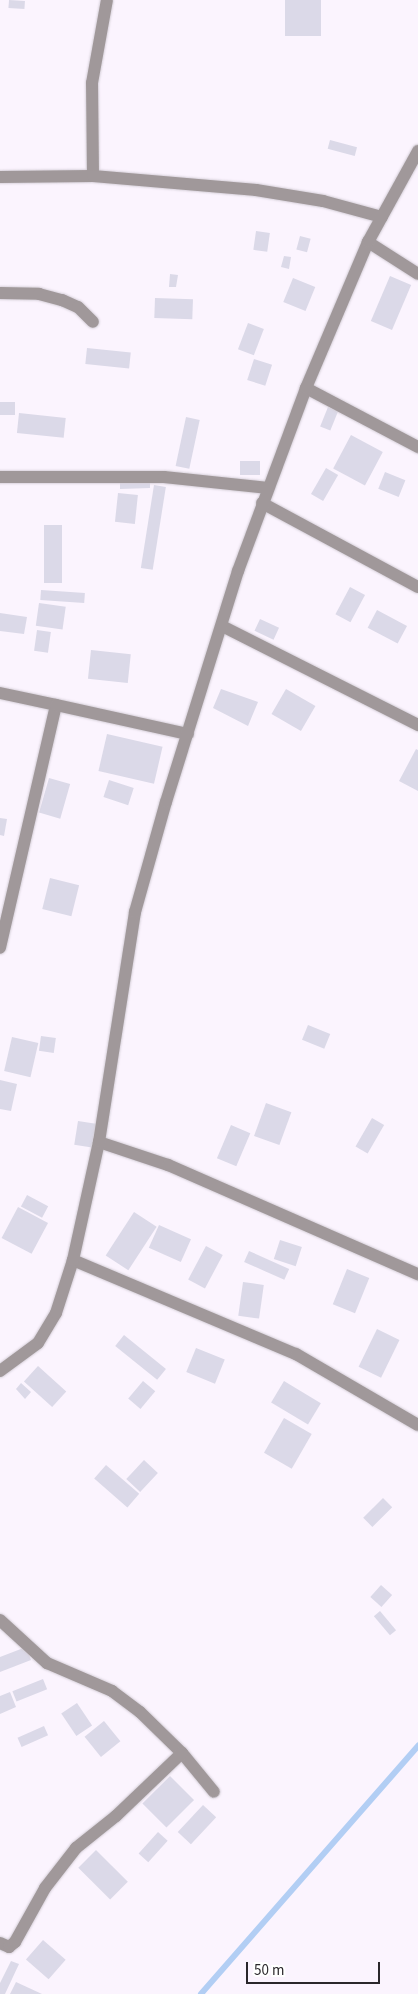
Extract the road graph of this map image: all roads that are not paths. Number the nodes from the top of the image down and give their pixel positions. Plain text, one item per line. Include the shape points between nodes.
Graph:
1 (107, 0) edge
2 (418, 151) edge
3 (93, 176) junction
4 (0, 177) edge
5 (382, 217) junction
6 (368, 242) junction
7 (418, 274) edge
8 (0, 293) edge
9 (93, 322) dead end
10 (306, 388) junction
11 (418, 447) edge
12 (0, 477) edge
13 (268, 488) junction
14 (262, 502) junction
15 (418, 587) edge
16 (222, 626) junction
17 (0, 693) edge
18 (56, 705) junction
19 (418, 725) edge
20 (188, 734) junction
21 (0, 948) edge
22 (100, 1142) junction
23 (73, 1260) junction
24 (418, 1274) edge
25 (0, 1371) edge
26 (418, 1425) edge
27 (0, 1620) edge
28 (182, 1753) junction
29 (214, 1792) dead end
30 (0, 1943) edge

1 - 3 street via 92,84
2 - 5 street
3 - 4 street
3 - 5 street via 256,190 323,201
5 - 6 street
6 - 7 street
6 - 10 street
8 - 9 street via 39,294 62,300 78,307
10 - 11 street
10 - 13 street
12 - 13 street via 164,477
13 - 14 street
14 - 15 street
14 - 16 street
16 - 19 street
16 - 20 street
17 - 18 street
18 - 20 street
18 - 21 street
20 - 22 street via 135,912
22 - 23 street
22 - 24 street via 177,1169
23 - 25 street via 56,1313 38,1342
23 - 26 street via 296,1354
27 - 28 street via 47,1663 112,1691 140,1712
28 - 29 street
28 - 30 street via 116,1816 76,1848 45,1888 12,1946

